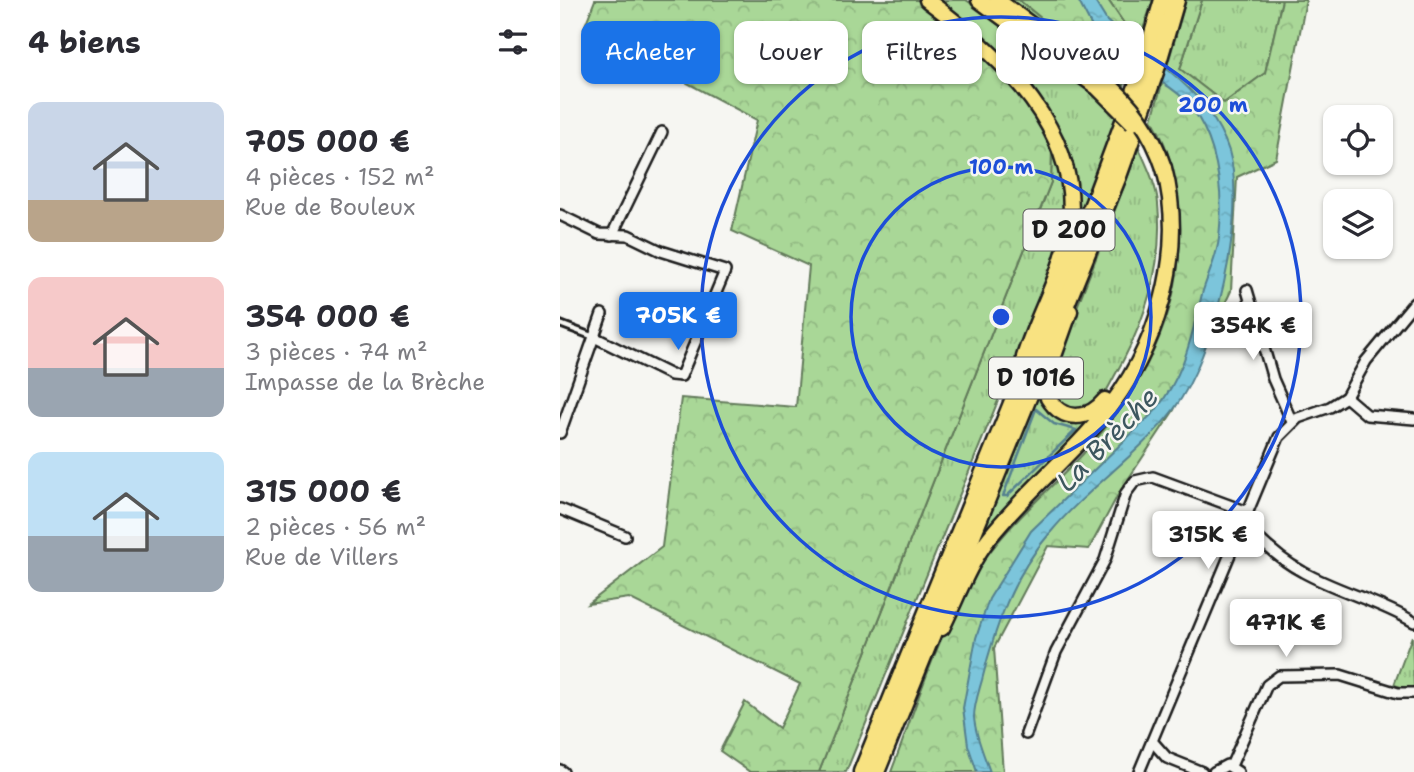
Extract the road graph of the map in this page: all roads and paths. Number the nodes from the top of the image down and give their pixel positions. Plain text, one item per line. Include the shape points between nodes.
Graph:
1 (927, 0) edge
2 (979, 0) edge
3 (996, 0) edge
4 (1163, 0) edge
5 (1176, 0) edge
6 (1009, 21) edge
7 (1022, 21) edge
8 (1156, 49) junction
9 (1100, 84) edge
10 (1144, 85) junction
11 (662, 132) dead end
12 (1160, 169) junction
13 (560, 215) edge
14 (612, 236) junction
15 (1082, 264) junction
16 (1247, 290) dead end
17 (1414, 303) edge
18 (602, 314) dead end
19 (560, 324) edge
20 (593, 337) junction
21 (1346, 397) junction
22 (1414, 419) edge
23 (1004, 421) junction
24 (1292, 422) junction
25 (560, 433) edge
26 (560, 509) edge
27 (1248, 512) junction
28 (1244, 523) junction
29 (625, 536) dead end
30 (941, 577) junction
31 (1414, 622) edge
32 (920, 665) junction
33 (1414, 693) edge
34 (1026, 734) dead end
35 (1152, 741) junction
36 (1234, 769) edge
37 (853, 772) edge
38 (862, 772) edge
39 (876, 772) edge
40 (1139, 772) edge
41 (1202, 772) edge
42 (1214, 772) edge

1 - 23 main road, D 200 via 980,42 1022,86 1055,140 1068,183 1066,243
2 - 6 main road, D 200
3 - 7 main road, D 200
4 - 8 highway, D 1016
5 - 8 highway, D 1016
8 - 10 highway, D 1016
9 - 12 main road, D 200, bridge via 1131,121
10 - 15 highway, D 1016
10 - 23 highway, D 1016
11 - 14 street
12 - 15 main road, D 200 via 1163,243 1148,323 1104,402 1092,413 1074,416 1055,407 1046,383
12 - 32 main road, D 200 via 1171,209 1169,265 1143,351 1104,414 988,540
13 - 14 street
14 - 20 street via 628,235 666,253 725,271 681,376
15 - 32 highway, D 1016
16 - 24 street
17 - 21 street via 1365,363
18 - 20 street
19 - 20 lane
20 - 25 street
21 - 22 street via 1363,412 1378,417
21 - 24 street
23 - 30 highway, D 1016
24 - 27 street via 1279,437
26 - 29 street
27 - 28 street
27 - 34 street via 1158,478 1144,477 1132,484 1105,559 1050,664
28 - 31 street via 1301,571
28 - 35 street
30 - 37 highway
30 - 38 highway, D 1016
32 - 39 highway, D 1016
33 - 36 street via 1398,693 1340,675 1279,676 1267,685
35 - 40 street
35 - 41 street via 1167,758
36 - 42 street via 1222,766

